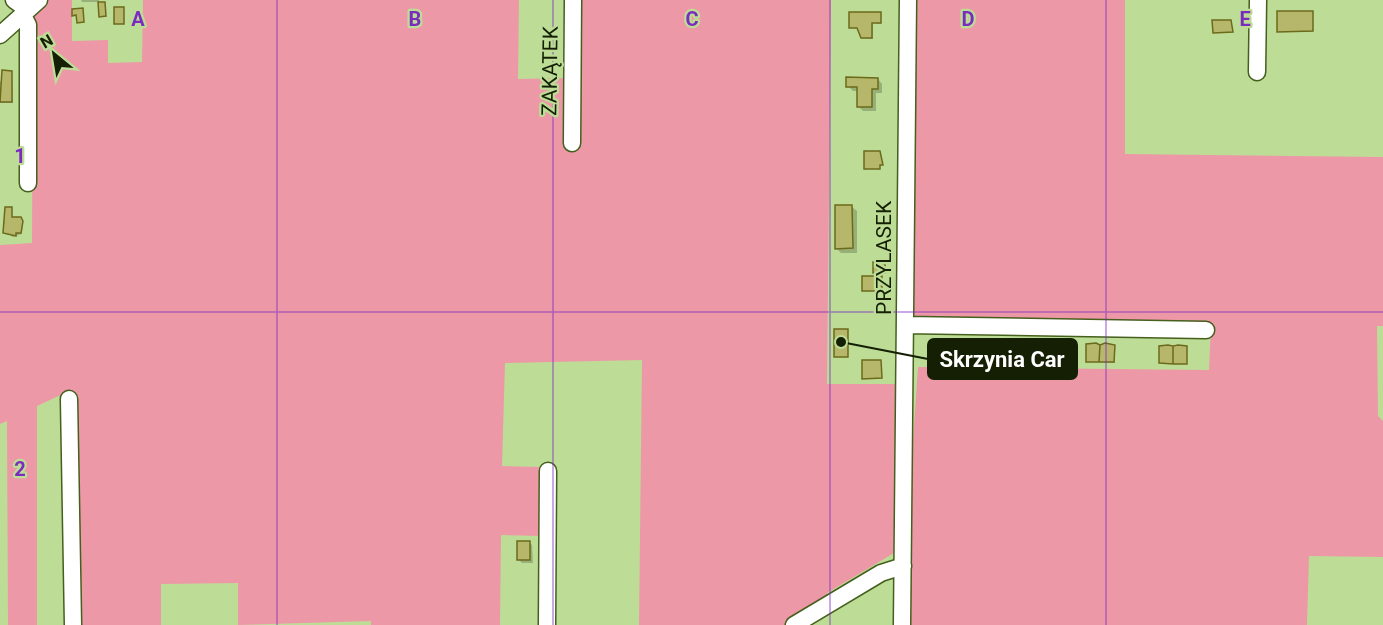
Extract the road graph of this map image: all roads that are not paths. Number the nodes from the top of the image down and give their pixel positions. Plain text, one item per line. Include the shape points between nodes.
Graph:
1 (14, 0) edge
2 (573, 0) edge
3 (909, 0) edge
4 (1258, 0) edge
5 (30, 8) edge
6 (0, 35) edge
7 (1257, 72) dead end
8 (572, 143) dead end
9 (28, 183) dead end
10 (906, 325) junction
11 (1206, 330) dead end
12 (69, 399) dead end
13 (548, 471) dead end
14 (903, 566) junction
15 (73, 625) edge
16 (547, 625) edge
17 (794, 625) edge
18 (902, 625) edge

1 - 5 street
2 - 8 street, ZAKĄTEK
3 - 10 street, PRZYLASEK
4 - 7 street
5 - 6 street
5 - 9 street
10 - 11 street
10 - 14 street, PRZYLASEK
12 - 15 street
13 - 16 street
14 - 17 street via 880,573
14 - 18 street, PRZYLASEK

